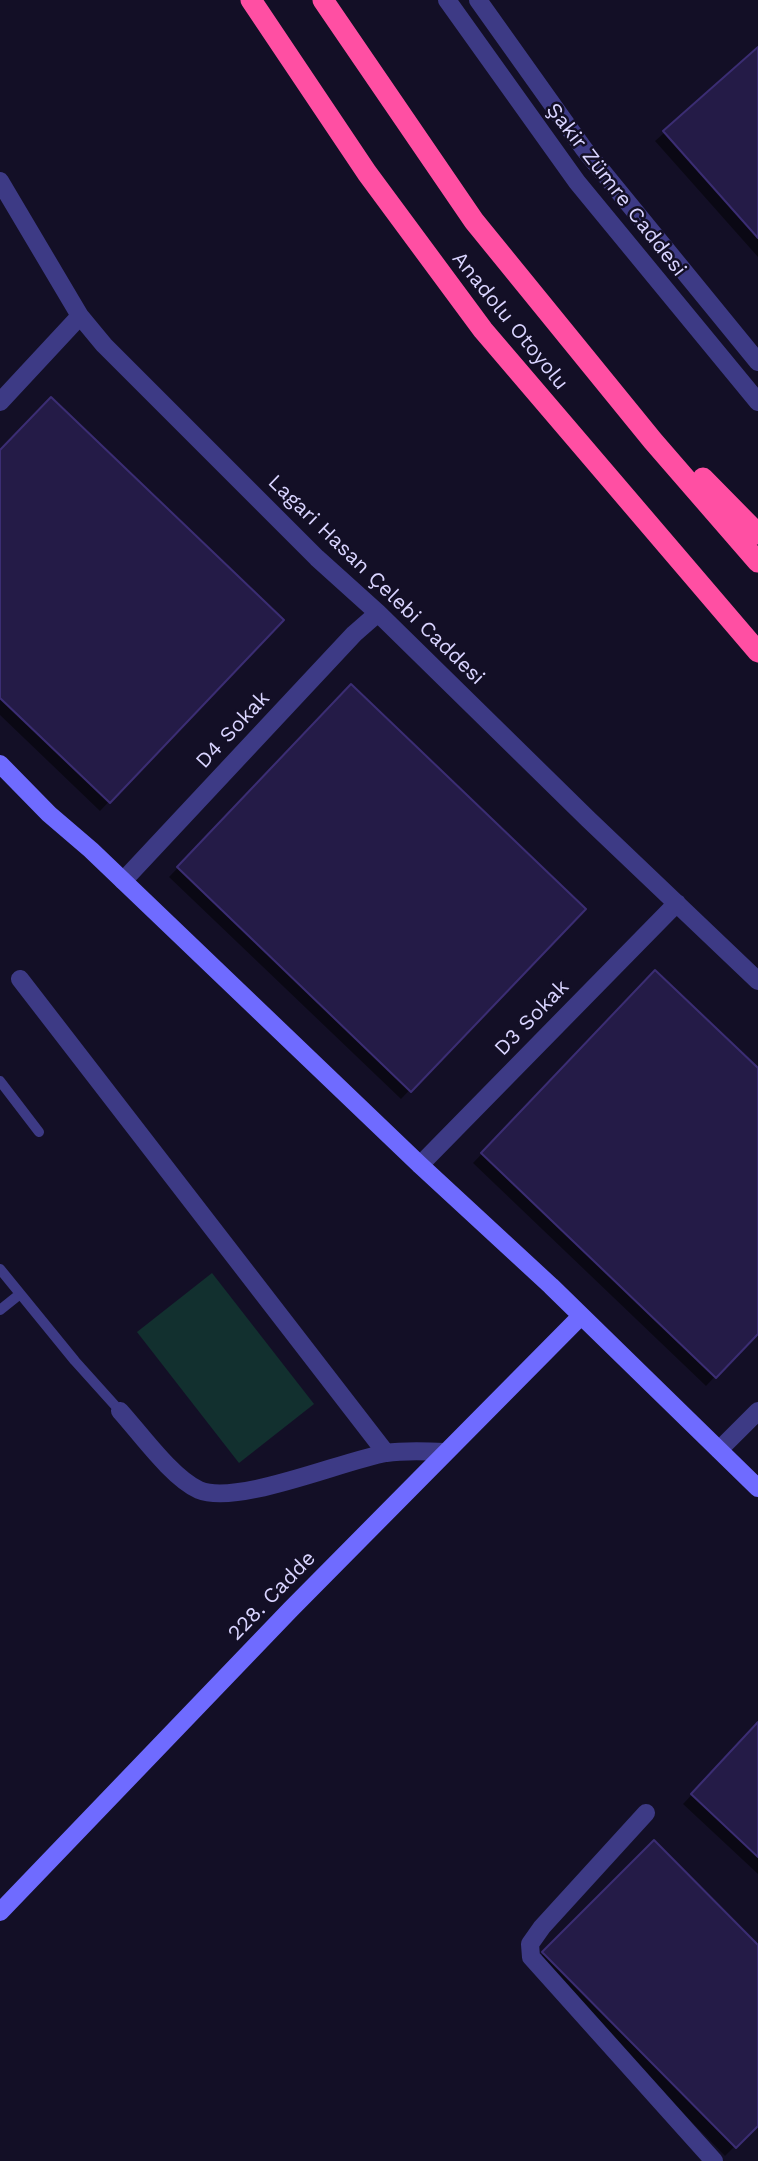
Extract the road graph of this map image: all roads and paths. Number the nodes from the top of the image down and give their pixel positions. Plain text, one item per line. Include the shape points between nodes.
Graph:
1 (251, 0) edge
2 (323, 0) edge
3 (447, 0) edge
4 (478, 0) edge
5 (0, 181) edge
6 (80, 316) junction
7 (758, 362) edge
8 (590, 364) junction
9 (0, 402) edge
10 (758, 402) edge
11 (758, 534) edge
12 (758, 562) edge
13 (710, 598) junction
14 (379, 613) junction
15 (758, 652) edge
16 (758, 666) edge
17 (0, 764) edge
18 (123, 881) junction
19 (677, 904) junction
20 (20, 979) dead end
21 (758, 981) edge
22 (0, 1081) edge
23 (39, 1132) dead end
24 (420, 1165) junction
25 (0, 1269) edge
26 (20, 1294) junction
27 (0, 1310) edge
28 (581, 1315) junction
29 (120, 1411) joint
30 (758, 1411) edge
31 (719, 1450) junction
32 (445, 1452) junction
33 (386, 1453) junction
34 (758, 1488) edge
35 (646, 1813) dead end
36 (0, 1912) edge
37 (714, 2161) edge

1 - 13 highway, Anadolu Otoyolu via 374,183 483,330
2 - 8 highway, Anadolu Otoyolu via 474,221
3 - 10 street, Şakir Zümre Caddesi via 577,182
4 - 7 street, Şakir Zümre Caddesi via 584,149
5 - 6 street, Lagari Hasan Çelebi Caddesi
6 - 9 street
6 - 14 street, Lagari Hasan Çelebi Caddesi via 112,354 317,558
8 - 11 highway
8 - 12 highway, Anadolu Otoyolu
13 - 15 highway, Anadolu Otoyolu
13 - 16 highway
14 - 18 street, D4 Sokak via 354,634
14 - 19 street, Lagari Hasan Çelebi Caddesi
17 - 18 street
18 - 24 street
19 - 21 street, Lagari Hasan Çelebi Caddesi
19 - 24 street, D3 Sokak
20 - 33 street
22 - 23 lane
24 - 28 street
25 - 26 lane
26 - 27 lane
26 - 29 lane
28 - 31 street
28 - 32 street, 228. Cadde
29 - 33 street via 176,1474 207,1493 243,1492
30 - 31 street
31 - 34 street
32 - 33 street
32 - 36 street, 228. Cadde
35 - 37 street via 542,1927 530,1944 531,1956

